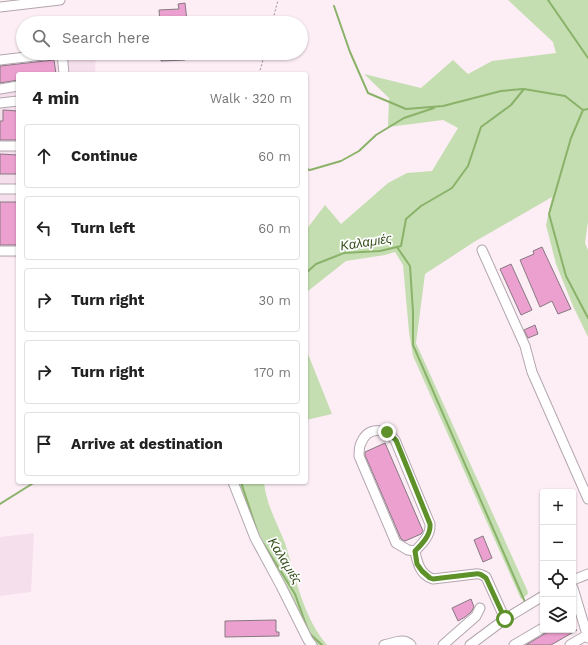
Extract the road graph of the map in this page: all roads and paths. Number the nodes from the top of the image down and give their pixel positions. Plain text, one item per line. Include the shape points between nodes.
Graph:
1 (60, 0) edge
2 (278, 0) edge
3 (0, 7) edge
4 (274, 16) edge
5 (16, 58) edge
6 (0, 60) edge
7 (62, 60) edge
8 (263, 60) edge
9 (64, 72) edge
10 (260, 72) edge
11 (16, 86) edge
12 (0, 89) edge
13 (16, 100) edge
14 (0, 103) edge
15 (0, 146) edge
16 (16, 146) edge
17 (0, 189) edge
18 (16, 189) edge
19 (0, 250) edge
20 (482, 250) dead end
21 (16, 251) edge
22 (234, 484) edge
23 (588, 499) edge
24 (415, 551) junction
25 (588, 574) edge
26 (576, 579) edge
27 (541, 597) edge
28 (576, 605) edge
29 (480, 608) dead end
30 (505, 619) junction
31 (540, 630) edge
32 (588, 636) edge
33 (312, 645) edge
34 (384, 645) edge
35 (411, 645) edge
36 (443, 645) edge
37 (470, 645) edge
38 (514, 645) edge
39 (570, 645) edge

1 - 3 street
2 - 4 path
5 - 6 street
7 - 9 street
8 - 10 path
11 - 12 street
13 - 14 street
15 - 16 street
17 - 18 street
19 - 21 street
20 - 23 street
22 - 33 street via 255,538
24 - 24 street via 396,543 359,456 361,442 375,430 387,432 396,440 430,524 426,538
24 - 30 street via 417,564 430,578 479,573 483,575
25 - 26 street
27 - 30 street
28 - 32 street
29 - 36 street via 476,616
30 - 37 street
31 - 38 street
32 - 39 street
34 - 35 street via 402,640

